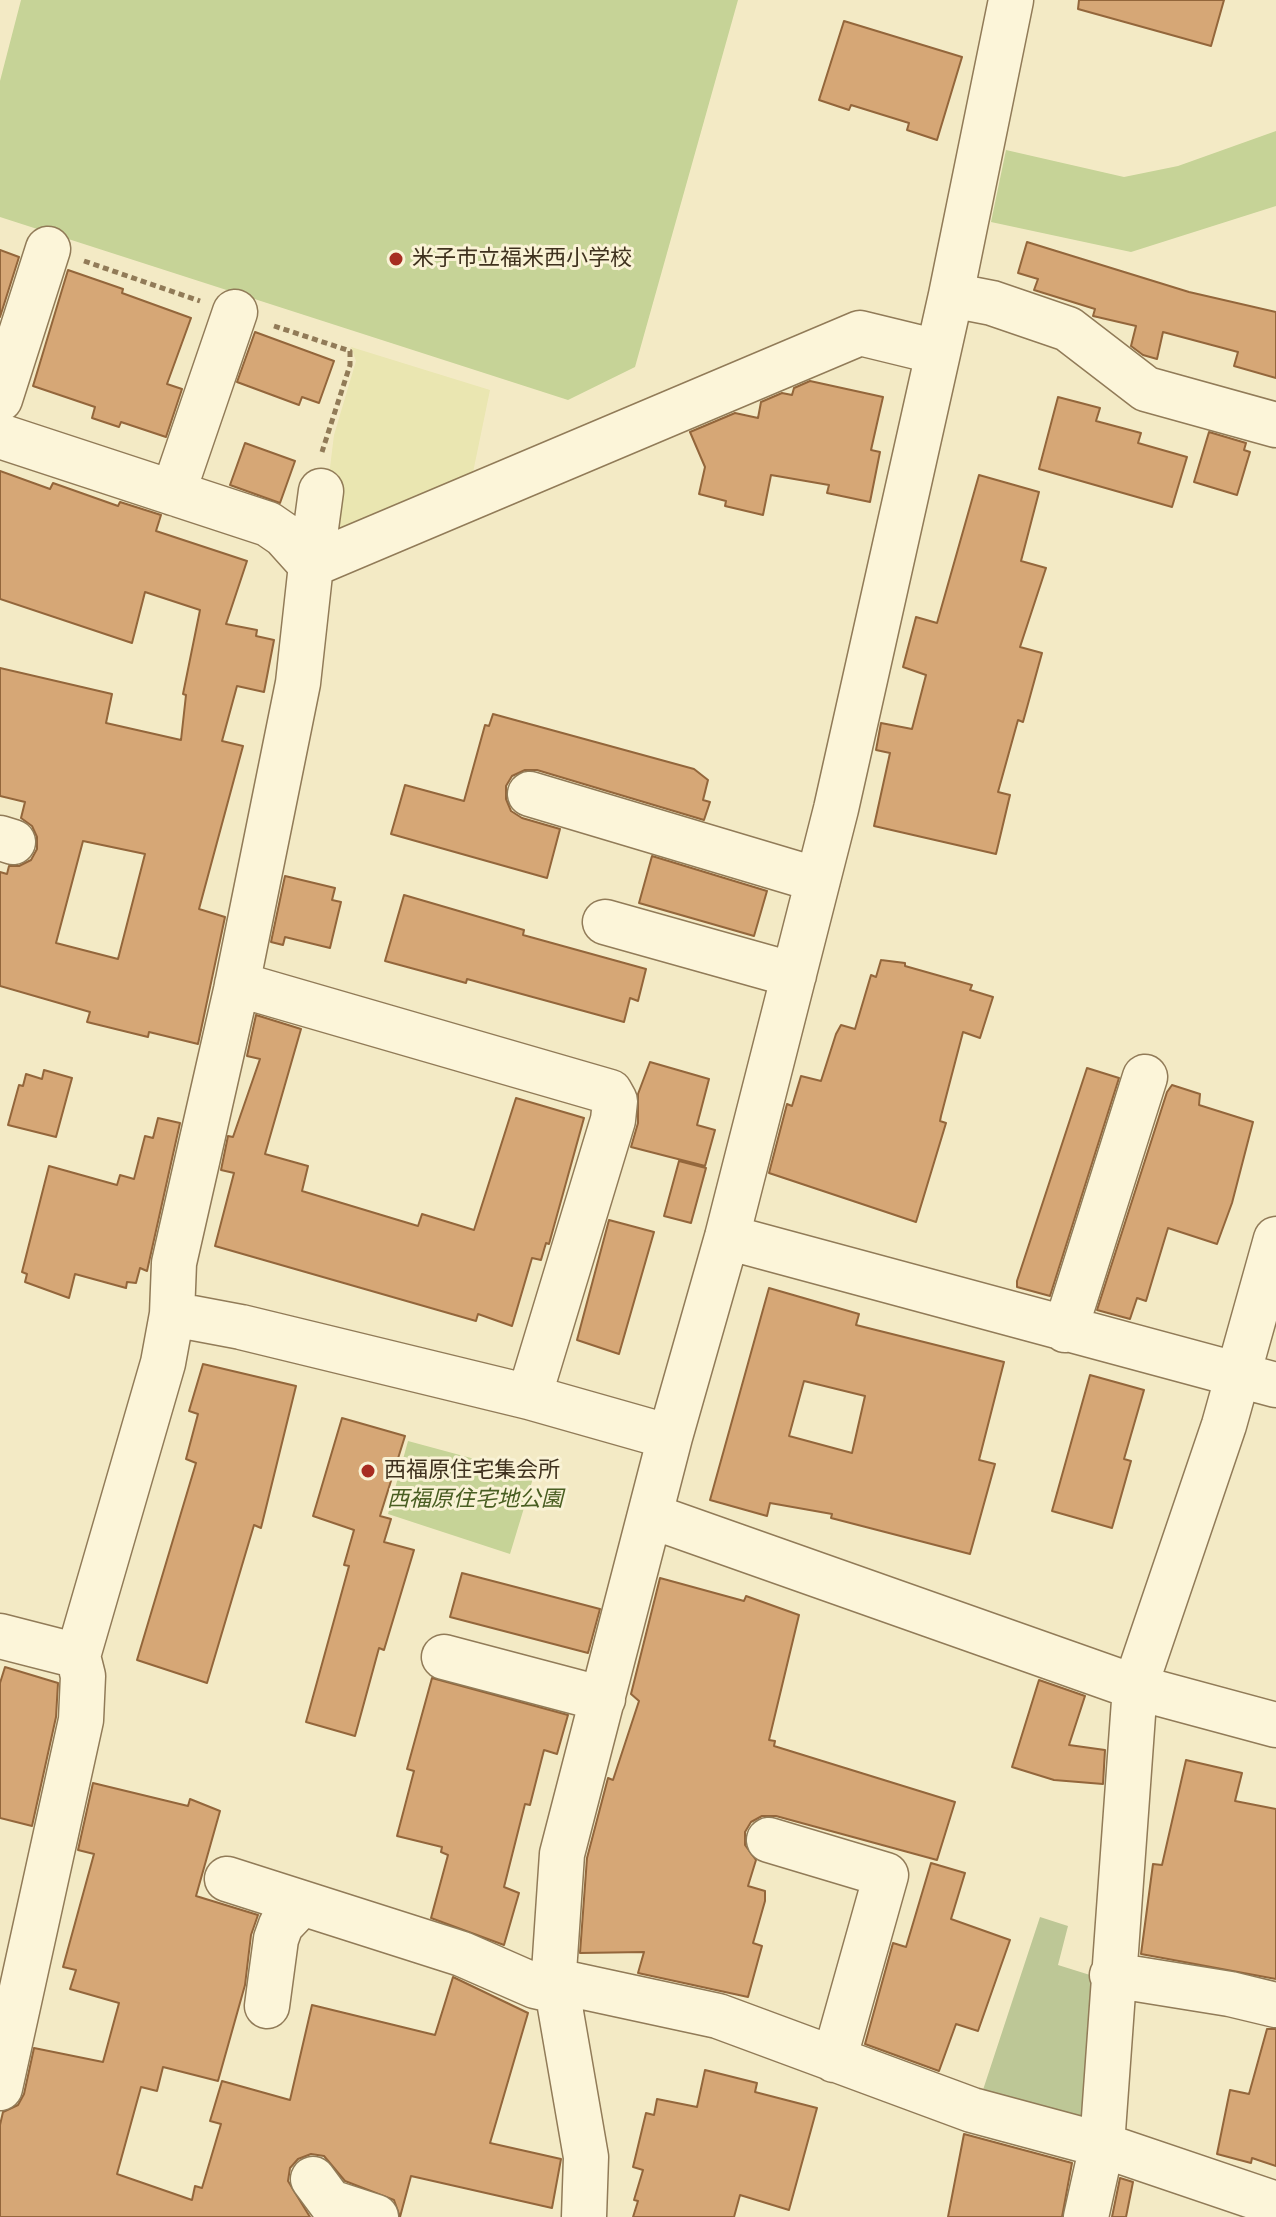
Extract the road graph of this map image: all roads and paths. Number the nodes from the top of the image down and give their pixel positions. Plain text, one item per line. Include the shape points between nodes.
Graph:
1 (1011, 0) edge
2 (48, 249) dead end
3 (951, 295) junction
4 (235, 312) dead end
5 (938, 352) junction
6 (0, 399) edge
7 (1276, 425) edge
8 (0, 436) edge
9 (321, 491) dead end
10 (173, 493) junction
11 (311, 565) junction
12 (530, 794) dead end
13 (818, 880) junction
14 (605, 922) dead end
15 (794, 975) junction
16 (237, 984) junction
17 (1145, 1077) dead end
18 (727, 1237) junction
19 (1276, 1239) edge
20 (172, 1314) junction
21 (1065, 1330) junction
22 (1256, 1379) edge
23 (529, 1397) junction
24 (670, 1437) junction
25 (651, 1516) junction
26 (0, 1636) edge
27 (78, 1656) junction
28 (444, 1657) dead end
29 (1135, 1687) junction
30 (603, 1699) junction
31 (1276, 1725) edge
32 (769, 1840) dead end
33 (227, 1879) dead end
34 (301, 1904) junction
35 (1112, 1975) junction
36 (556, 1986) junction
37 (1276, 2005) edge
38 (267, 2006) dead end
39 (834, 2060) junction
40 (0, 2088) edge
41 (1102, 2145) junction
42 (313, 2179) dead end
43 (1276, 2204) edge
44 (376, 2217) edge
45 (584, 2217) edge
46 (1086, 2217) edge

1 - 3 street
2 - 6 street
3 - 5 street
3 - 7 street via 1068,329 1146,389
4 - 10 street
5 - 11 street via 860,333
5 - 13 street
8 - 10 street
9 - 11 street
10 - 11 street via 268,524
11 - 16 street via 298,683
12 - 13 street
13 - 15 street
14 - 15 street
15 - 18 street
16 - 20 street via 174,1263
16 - 23 street via 610,1092 615,1101 613,1120
17 - 21 street
18 - 21 street
18 - 24 street
19 - 22 street
20 - 23 street
20 - 27 street via 163,1363
21 - 22 street
22 - 29 street via 1219,1440
23 - 24 street
24 - 25 street
25 - 29 street
25 - 30 street
26 - 27 street
27 - 40 street via 83,1676 81,1720
28 - 30 street
29 - 31 street
29 - 35 street
30 - 36 street via 562,1854
32 - 39 street via 886,1875
33 - 34 street
34 - 36 street via 462,1954 535,1986
34 - 38 street via 281,1925 276,1939
35 - 37 street
35 - 41 street
36 - 39 street via 718,2016
36 - 45 street via 586,2157
39 - 41 street via 972,2110
41 - 43 street
41 - 46 street
42 - 44 street via 330,2202

